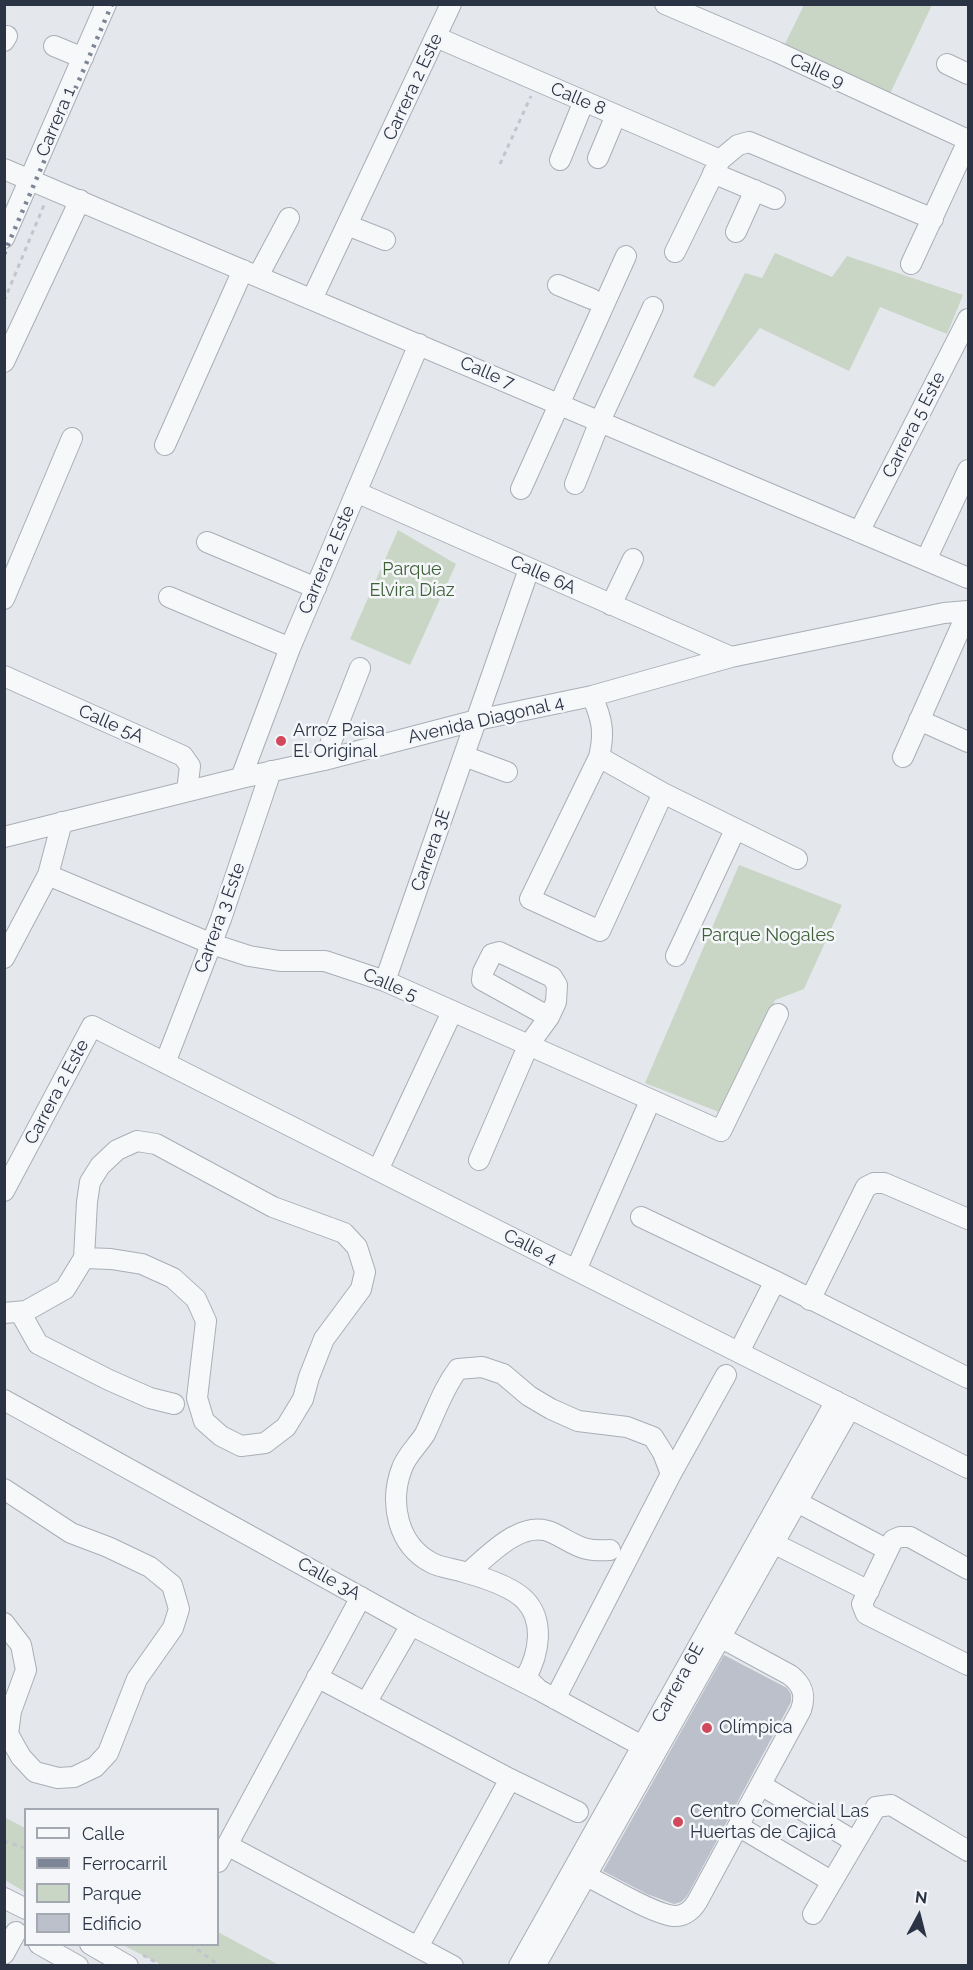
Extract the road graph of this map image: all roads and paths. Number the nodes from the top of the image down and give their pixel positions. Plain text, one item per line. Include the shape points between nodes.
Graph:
1 (106, 4) edge
2 (451, 4) edge
3 (664, 4) edge
4 (436, 37) junction
5 (54, 46) dead end
6 (83, 58) junction
7 (947, 64) dead end
8 (969, 74) edge
9 (538, 81) junction
10 (584, 101) junction
11 (616, 115) junction
12 (969, 141) edge
13 (598, 158) dead end
14 (560, 160) dead end
15 (501, 164) dead end
16 (717, 167) junction
17 (4, 169) edge
18 (31, 181) junction
19 (755, 190) junction
20 (775, 199) dead end
21 (80, 200) junction
22 (44, 204) dead end
23 (289, 218) dead end
24 (933, 219) junction
25 (347, 225) junction
26 (736, 232) dead end
27 (4, 238) edge
28 (385, 240) dead end
29 (675, 252) dead end
30 (626, 256) dead end
31 (911, 264) dead end
32 (251, 273) junction
33 (558, 285) dead end
34 (312, 298) junction
35 (4, 301) edge
36 (653, 307) dead end
37 (969, 319) edge
38 (419, 344) junction
39 (4, 362) edge
40 (552, 401) junction
41 (600, 422) junction
42 (72, 438) dead end
43 (165, 445) dead end
44 (969, 470) edge
45 (575, 484) dead end
46 (521, 489) dead end
47 (356, 492) junction
48 (859, 532) junction
49 (207, 542) dead end
50 (633, 559) dead end
51 (926, 560) junction
52 (529, 569) junction
53 (968, 578) edge
54 (316, 588) junction
55 (169, 597) dead end
56 (4, 599) edge
57 (611, 605) junction
58 (968, 611) edge
59 (944, 613) junction
60 (290, 648) junction
61 (731, 657) junction
62 (360, 668) dead end
63 (4, 676) edge
64 (592, 696) junction
65 (477, 720) junction
66 (919, 720) junction
67 (969, 742) edge
68 (464, 756) junction
69 (599, 757) junction
70 (903, 757) dead end
71 (324, 760) junction
72 (272, 771) junction
73 (507, 772) dead end
74 (240, 778) junction
75 (188, 791) junction
76 (663, 793) junction
77 (63, 822) junction
78 (735, 830) junction
79 (4, 837) edge
80 (797, 859) dead end
81 (48, 875) junction
82 (212, 944) junction
83 (676, 956) dead end
84 (4, 958) edge
85 (385, 981) junction
86 (452, 1012) junction
87 (778, 1014) dead end
88 (549, 1017) dead end
89 (92, 1026) joint
90 (528, 1046) junction
91 (165, 1063) junction
92 (650, 1101) junction
93 (479, 1160) dead end
94 (378, 1170) junction
95 (4, 1191) edge
96 (641, 1216) dead end
97 (969, 1219) edge
98 (84, 1258) junction
99 (576, 1270) junction
100 (775, 1281) junction
101 (810, 1300) junction
102 (12, 1313) edge
103 (739, 1352) junction
104 (726, 1375) dead end
105 (969, 1378) edge
106 (4, 1400) edge
107 (174, 1404) dead end
108 (843, 1405) junction
109 (969, 1468) edge
110 (671, 1474) junction
111 (4, 1489) edge
112 (797, 1502) junction
113 (775, 1541) junction
114 (610, 1550) dead end
115 (888, 1550) junction
116 (969, 1569) edge
117 (468, 1573) junction
118 (869, 1591) junction
119 (361, 1597) junction
120 (4, 1623) edge
121 (411, 1625) junction
122 (720, 1638) junction
123 (969, 1665) edge
124 (317, 1677) junction
125 (547, 1695) junction
126 (366, 1703) junction
127 (649, 1750) junction
128 (510, 1779) junction
129 (760, 1785) junction
130 (578, 1812) dead end
131 (738, 1826) junction
132 (4, 1841) edge
133 (854, 1841) junction
134 (24, 1847) edge
135 (969, 1851) edge
136 (222, 1854) edge
137 (586, 1876) junction
138 (831, 1881) junction
139 (4, 1898) edge
140 (24, 1908) edge
141 (813, 1914) dead end
142 (15, 1931) edge
143 (43, 1946) edge
144 (94, 1946) edge
145 (193, 1946) edge
146 (418, 1947) junction
147 (4, 1954) edge
148 (78, 1965) edge
149 (128, 1965) edge
150 (220, 1965) edge
151 (453, 1965) edge
152 (519, 1965) edge
153 (535, 1965) edge

1 - 6 street, Carrera 1
2 - 4 street, Carrera 2 Este
3 - 12 street, Calle 9
4 - 9 street, Calle 8
4 - 25 street, Carrera 2 Este
5 - 6 street
6 - 18 street, Carrera 1
7 - 8 street
9 - 10 street, Calle 8
9 - 15 path
10 - 11 street, Calle 8
10 - 14 street
11 - 13 street
11 - 16 street, Calle 8
12 - 24 street
16 - 19 street, Calle 8
16 - 24 street via 738,145 749,142
16 - 29 street
17 - 18 street, Calle 7
18 - 21 street, Calle 7
18 - 27 street, Carrera 1
19 - 20 street, Calle 8
19 - 26 street
21 - 32 street, Calle 7
21 - 39 street
22 - 35 path
23 - 32 street
24 - 31 street
25 - 28 street
25 - 34 street, Carrera 2 Este
30 - 40 street via 563,391
32 - 34 street, Calle 7
32 - 43 street
33 - 40 street via 595,293 555,380
34 - 38 street, Calle 7
36 - 41 street
37 - 48 street, Carrera 5 Este
38 - 40 street, Calle 7
38 - 47 street, Carrera 2 Este
40 - 41 street, Calle 7
40 - 46 street
41 - 45 street
41 - 48 street, Calle 7
42 - 56 street
44 - 51 street
47 - 52 street, Calle 6A
47 - 54 street, Carrera 2 Este
48 - 51 street, Calle 7
49 - 54 street
50 - 57 street
51 - 53 street, Calle 7
52 - 57 street, Calle 6A
52 - 65 street, Carrera 3E
53 - 59 street via 967,594
54 - 60 street, Carrera 2 Este
55 - 60 street
57 - 61 street, Calle 6A
58 - 59 street, Avenida Diagonal 4
58 - 66 street
59 - 61 street, Avenida Diagonal 4
60 - 74 street, Carrera 2 Este
61 - 64 street, Avenida Diagonal 4
62 - 71 street
63 - 75 street, Calle 5A via 183,756 189,766
64 - 65 street, Avenida Diagonal 4
64 - 69 street via 602,717
65 - 68 street, Carrera 3E
65 - 71 street, Avenida Diagonal 4
66 - 67 street
66 - 70 street
68 - 73 street
68 - 85 street, Carrera 3E
69 - 76 street
69 - 76 street via 530,899 600,931
71 - 72 street, Avenida Diagonal 4
72 - 74 street, Avenida Diagonal 4
72 - 82 street, Carrera 3 Este
74 - 75 street, Avenida Diagonal 4
75 - 77 street, Avenida Diagonal 4
76 - 78 street
77 - 79 street, Avenida Diagonal 4
77 - 81 street
78 - 80 street
78 - 83 street
81 - 82 street, Calle 5
81 - 84 street
82 - 85 street, Calle 5 via 280,961 325,962
82 - 91 street, Carrera 3 Este
85 - 86 street, Calle 5
86 - 90 street, Calle 5
86 - 94 street
87 - 92 street, Calle 5 via 721,1131
88 - 90 street
89 - 91 street, Calle 4
89 - 95 street, Carrera 2 Este
90 - 92 street, Calle 5
90 - 93 street
91 - 94 street, Calle 4
92 - 99 street
94 - 99 street, Calle 4
96 - 100 street
97 - 101 street via 884,1183 866,1186
98 - 98 street via 90,1182 117,1150 137,1141 156,1144 273,1207 344,1233 357,1247 365,1272 361,1289 324,1339 303,1399 286,1427 265,1443 241,1446 204,1421 198,1398 206,1321 196,1299 173,1278 142,1264
98 - 102 street via 65,1289 47,1301
99 - 103 street, Calle 4
100 - 101 street
100 - 103 street
101 - 105 street
102 - 107 street via 38,1344 150,1398
103 - 108 street, Calle 4
104 - 110 street
106 - 119 street, Calle 3A
108 - 109 street, Calle 4
108 - 112 street, Carrera 6E
108 - 127 street, Carrera 6E
110 - 117 street via 653,1437 627,1427 578,1421 529,1396 503,1374 482,1367 458,1369 424,1434 402,1466 395,1503 400,1529 413,1549 432,1563
110 - 125 street
111 - 120 street via 70,1533 150,1567 172,1585 179,1609 173,1628 137,1679 108,1753 95,1767 74,1777 58,1778 35,1772 8,1734 11,1711 26,1670 21,1645
112 - 113 street, Carrera 6E
112 - 115 street
113 - 118 street
113 - 122 street, Carrera 6E
114 - 117 street via 579,1548 549,1531 532,1530 501,1545
115 - 116 street via 893,1540 910,1537
115 - 118 street
117 - 125 street via 525,1600 535,1616 538,1634 537,1652 526,1677
118 - 123 street via 862,1604 866,1614
119 - 121 street, Calle 3A
119 - 124 street
121 - 125 street, Calle 3A
121 - 126 street
122 - 127 street, Carrera 6E
122 - 129 street via 790,1675 803,1691 801,1710
124 - 126 street
124 - 136 street
125 - 127 street, Calle 3A
126 - 128 street
127 - 137 street, Carrera 6E
127 - 152 street, Carrera 6E
128 - 130 street
128 - 146 street
129 - 131 street
129 - 133 street
131 - 137 street via 697,1902 684,1914 675,1916 651,1908
131 - 138 street
132 - 134 path
133 - 135 street via 876,1807 891,1805
133 - 138 street
136 - 146 street
137 - 153 street, Carrera 6E
138 - 141 street
139 - 140 street
142 - 147 street
143 - 148 street
144 - 149 street
145 - 150 path
146 - 151 street

